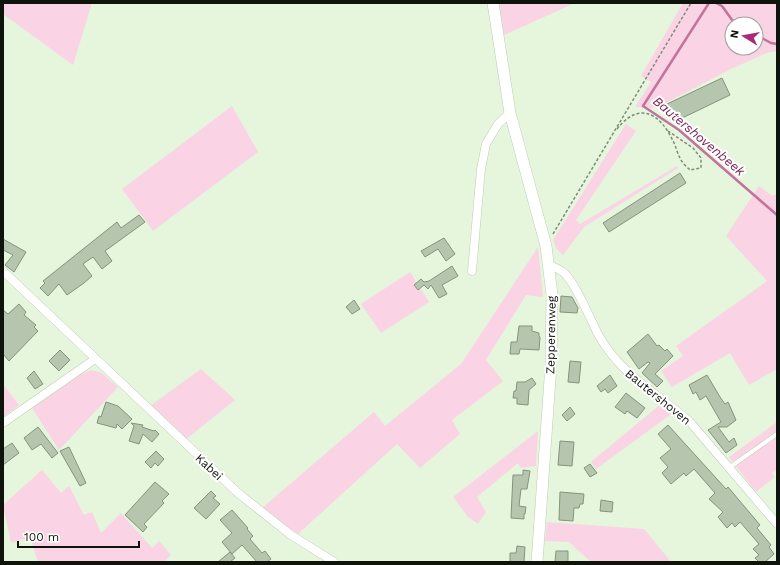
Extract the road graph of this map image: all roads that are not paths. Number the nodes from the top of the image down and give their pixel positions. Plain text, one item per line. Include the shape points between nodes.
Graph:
1 (493, 3) edge
2 (510, 113) junction
3 (549, 265) junction
4 (3, 271) edge
5 (472, 271) dead end
6 (94, 359) junction
7 (3, 423) edge
8 (777, 434) edge
9 (730, 467) junction
10 (777, 524) edge
11 (334, 562) edge
12 (537, 562) edge

1 - 2 street, Zepperenweg
2 - 3 street, Zepperenweg
2 - 5 street via 498,124 486,144 481,169
3 - 9 street, Bautershoven via 564,272 619,364 639,383 690,422
3 - 12 street, Zepperenweg via 551,365
4 - 6 street, Kabei
6 - 7 street
6 - 11 street, Kabei via 238,493 286,531
8 - 9 lane
9 - 10 street, Bautershoven

